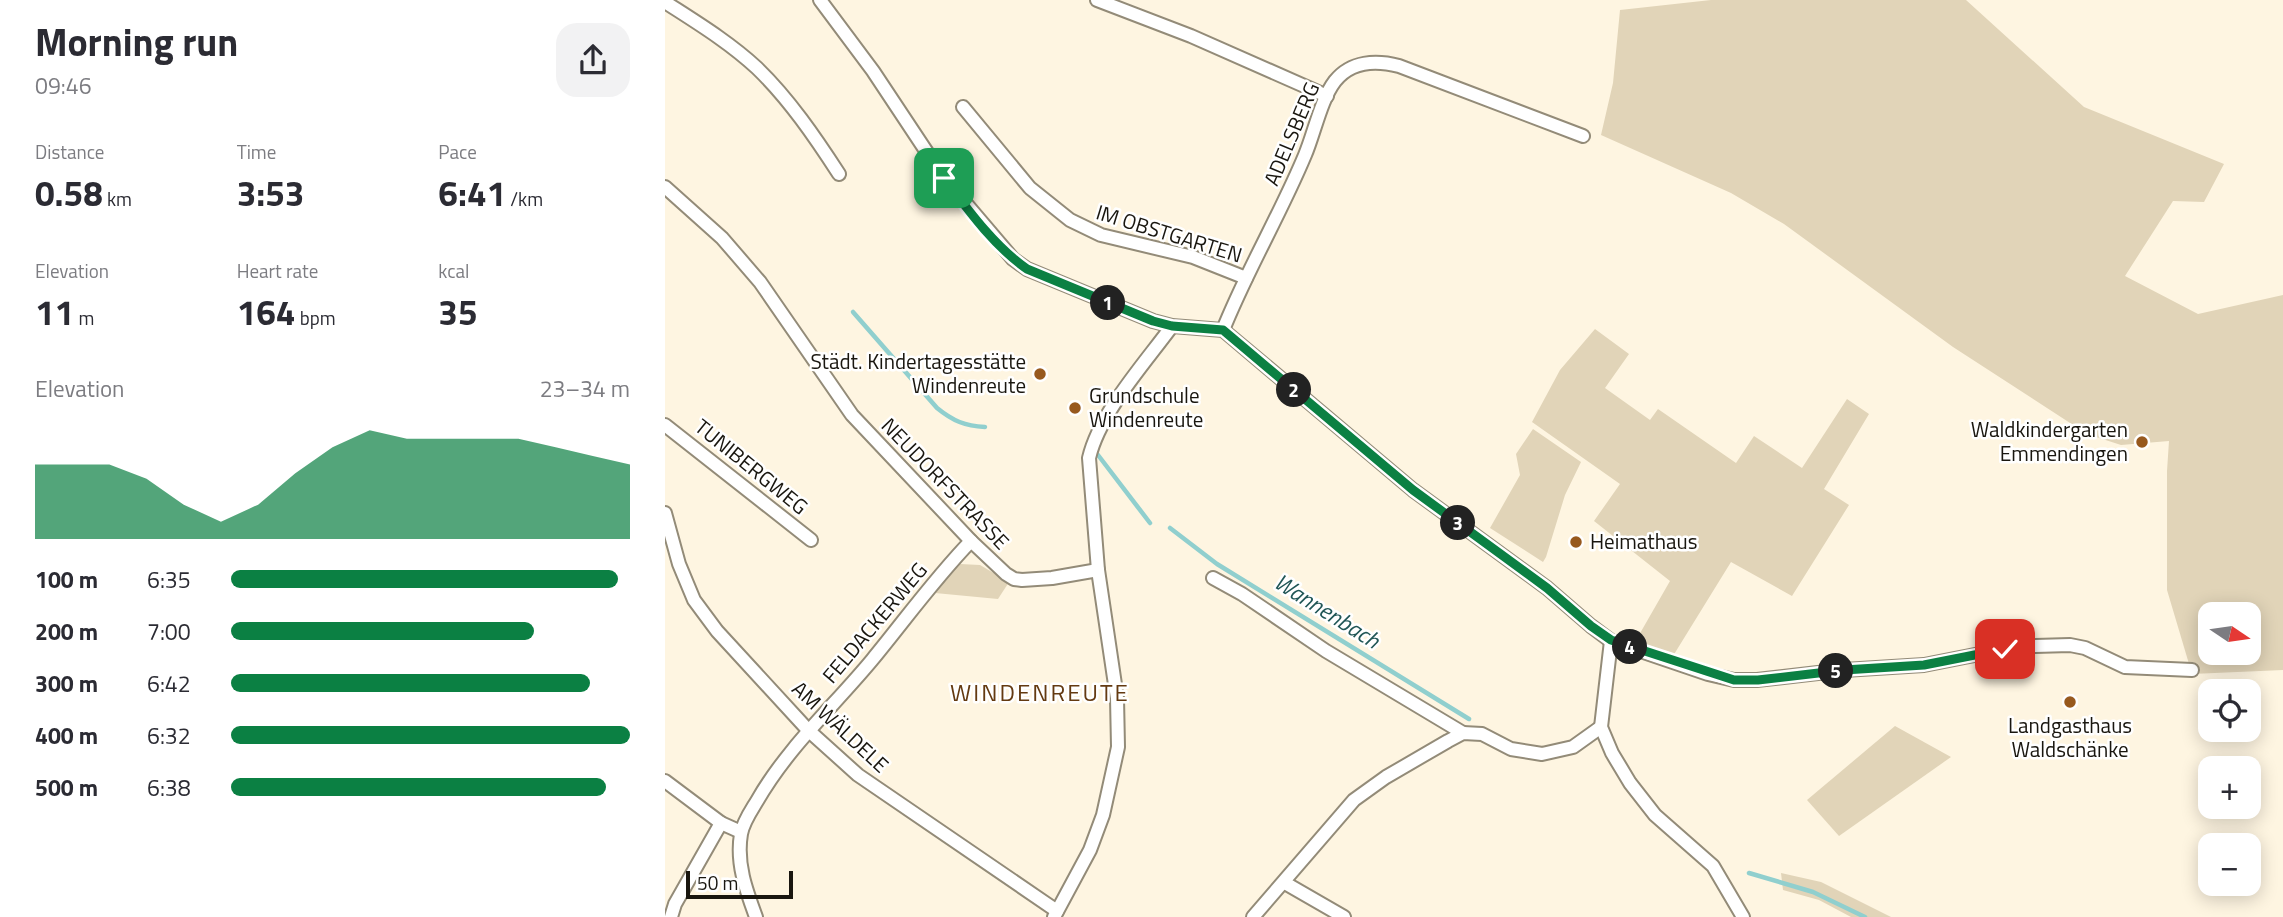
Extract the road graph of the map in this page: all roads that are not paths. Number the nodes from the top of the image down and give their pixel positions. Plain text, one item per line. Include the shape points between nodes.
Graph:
1 (820, 0) edge
2 (1097, 0) edge
3 (665, 2) edge
4 (1327, 96) junction
5 (963, 107) dead end
6 (1583, 136) dead end
7 (839, 174) dead end
8 (665, 187) edge
9 (1246, 278) junction
10 (1172, 326) junction
11 (1223, 330) junction
12 (665, 425) edge
13 (665, 513) edge
14 (811, 540) dead end
15 (971, 541) junction
16 (1098, 570) junction
17 (1213, 578) dead end
18 (1611, 640) junction
19 (2192, 670) dead end
20 (1601, 727) junction
21 (808, 730) junction
22 (1463, 733) junction
23 (665, 781) edge
24 (720, 823) junction
25 (741, 832) junction
26 (1285, 883) junction
27 (1056, 914) edge
28 (671, 917) edge
29 (756, 917) edge
30 (1253, 917) edge
31 (1344, 917) edge
32 (1743, 917) edge

1 - 10 street via 944,178 1013,259 1027,269
2 - 4 street
3 - 7 street via 757,68 792,107
4 - 6 street, ADELSBERG via 1335,81 1351,68 1384,62
4 - 9 street, ADELSBERG via 1306,154
5 - 9 street, IM OBSTGARTEN via 1030,188 1070,220 1101,235 1193,257
8 - 15 street, NEUDORFSTRASSE via 722,238 760,282 852,415
9 - 11 street, ADELSBERG
10 - 11 street
10 - 16 street via 1117,402 1092,446
11 - 18 street via 1413,490
12 - 14 street, TUNIBERGWEG
13 - 21 street, AM WÄLDELE via 694,600
15 - 16 street, NEUDORFSTRASSE via 1014,579
15 - 21 street, FELDACKERWEG
16 - 27 street via 1117,698 1118,747 1090,850
17 - 22 street
18 - 19 street via 1734,680 1924,665 2005,649 2070,645 2125,667
18 - 20 street
20 - 22 street via 1573,747 1542,754 1511,749 1482,734
20 - 32 street via 1630,783 1655,815 1713,866
21 - 25 street, FELDACKERWEG via 771,778
21 - 27 street, AM WÄLDELE via 858,775
22 - 26 street via 1354,800
23 - 24 street
24 - 25 street
24 - 28 street
25 - 29 street, FELDACKERWEG via 739,858
26 - 30 street
26 - 31 street

